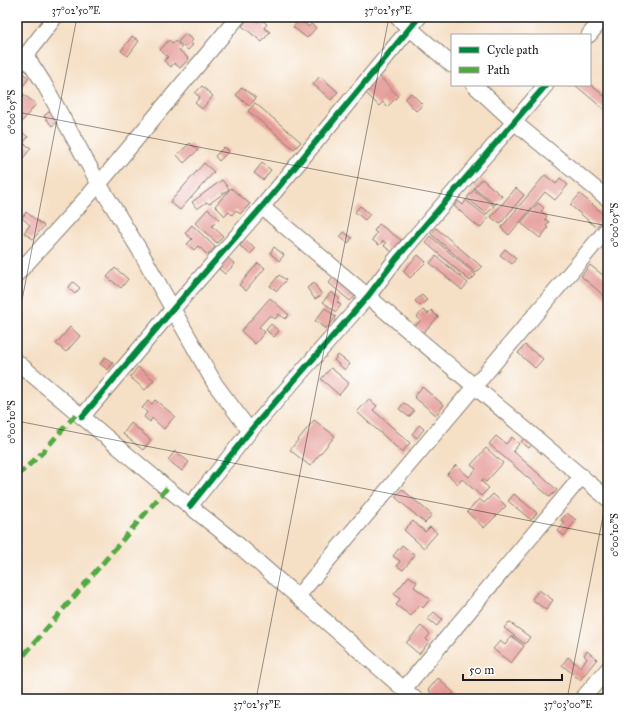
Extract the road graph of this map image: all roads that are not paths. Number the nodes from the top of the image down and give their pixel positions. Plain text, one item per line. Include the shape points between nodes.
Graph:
1 (55, 17) edge
2 (238, 17) edge
3 (396, 17) edge
4 (604, 17) edge
5 (414, 23) edge
6 (590, 34) edge
7 (22, 62) edge
8 (451, 64) edge
9 (475, 86) edge
10 (545, 86) edge
11 (514, 122) junction
12 (99, 184) junction
13 (608, 199) edge
14 (262, 207) junction
15 (608, 228) edge
16 (17, 274) edge
17 (368, 296) junction
18 (173, 309) junction
19 (17, 362) edge
20 (474, 386) junction
21 (82, 417) junction
22 (250, 431) junction
23 (582, 476) junction
24 (608, 499) edge
25 (190, 506) junction
26 (298, 596) junction
27 (608, 669) edge
28 (404, 689) junction
29 (416, 699) edge
30 (582, 699) edge

1 - 7 street
2 - 12 street
3 - 5 street
4 - 6 street
5 - 8 street
5 - 14 street
7 - 12 street via 43,82
9 - 11 street
10 - 11 street
11 - 13 street
11 - 17 street via 396,259
12 - 16 street
12 - 18 street
14 - 17 street
14 - 18 street
15 - 20 street
17 - 20 street
17 - 22 street
18 - 21 street
18 - 22 street via 215,384
19 - 21 street
20 - 23 street
20 - 26 street
21 - 25 street
22 - 25 street
23 - 24 street
23 - 28 street
25 - 26 street
26 - 28 street
27 - 30 street
28 - 29 street

